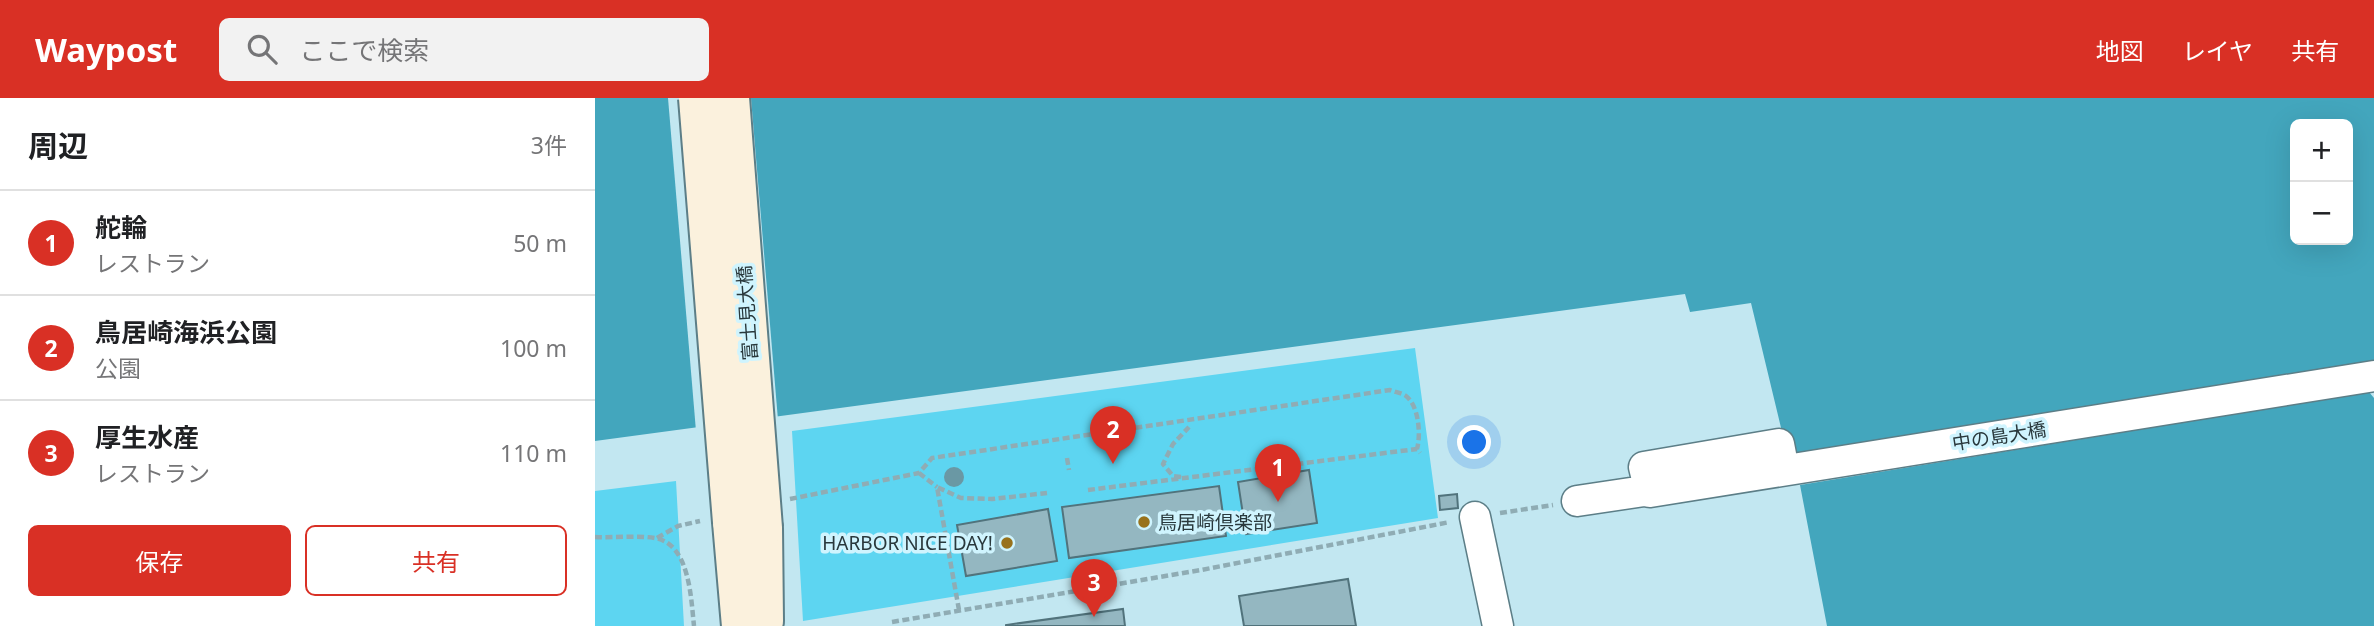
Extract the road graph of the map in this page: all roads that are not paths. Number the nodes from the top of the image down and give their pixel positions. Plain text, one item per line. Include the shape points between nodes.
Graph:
1 (698, 98) edge
2 (730, 98) edge
3 (2374, 376) edge
4 (1577, 501) road end
5 (1475, 517) road end
6 (748, 525) junction
7 (741, 626) edge
8 (764, 626) edge
9 (1498, 626) edge

1 - 6 street, 富士見大橋, bridge
2 - 6 street, 富士見大橋, bridge
3 - 4 street, 中の島大橋 via 1650,492 1644,467 1779,444 1784,470
5 - 9 street
6 - 7 street
6 - 8 street

